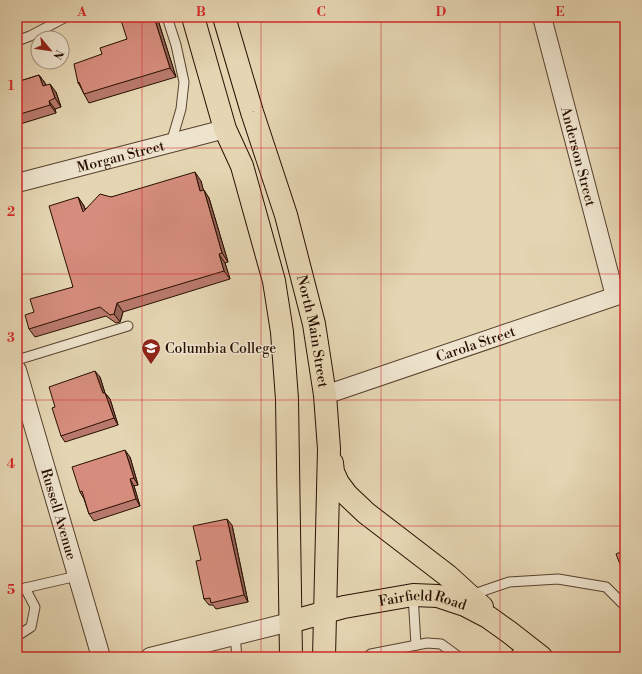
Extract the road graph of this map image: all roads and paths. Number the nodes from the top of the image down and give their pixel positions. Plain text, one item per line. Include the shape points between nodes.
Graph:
1 (66, 17) edge
2 (167, 17) edge
3 (193, 17) edge
4 (224, 17) edge
5 (542, 17) edge
6 (17, 41) edge
7 (225, 129) junction
8 (171, 143) junction
9 (17, 183) edge
10 (620, 294) edge
11 (128, 326) dead end
12 (17, 360) edge
13 (17, 370) edge
14 (325, 395) junction
15 (330, 449) junction
16 (77, 576) junction
17 (21, 589) edge
18 (413, 595) junction
19 (470, 596) junction
20 (625, 606) edge
21 (325, 613) junction
22 (290, 622) junction
23 (509, 632) junction
24 (17, 636) edge
25 (235, 636) junction
26 (416, 645) junction
27 (527, 653) edge
28 (101, 657) edge
29 (150, 657) edge
30 (237, 657) edge
31 (291, 657) edge
32 (324, 657) edge
33 (367, 657) edge
34 (459, 657) edge

1 - 6 lane
2 - 8 lane via 184,82 181,109
3 - 7 main road, North Main Street
4 - 14 main road, North Main Street via 286,215 314,324
5 - 10 street, Anderson Street
7 - 8 street, Morgan Street
7 - 22 main road, North Main Street via 242,166 274,281 282,332 287,398
8 - 9 street, Morgan Street
10 - 14 street, Carola Street
11 - 12 lane
13 - 16 street, Russell Avenue
14 - 15 main road, North Main Street
15 - 19 main road via 333,472 347,495
15 - 21 main road, North Main Street
16 - 17 lane
16 - 28 street, Russell Avenue
17 - 24 lane via 35,607 31,627
18 - 21 main road, Fairfield Road
18 - 23 main road, Fairfield Road via 438,596 465,605
18 - 26 lane
19 - 20 lane via 509,582 558,579 606,587
19 - 23 main road
21 - 22 main road, Fairfield Road
21 - 32 main road, North Main Street
22 - 25 street
22 - 31 main road, North Main Street
23 - 27 main road, Fairfield Road
25 - 29 street
25 - 30 lane
26 - 33 lane
26 - 34 lane via 441,644

